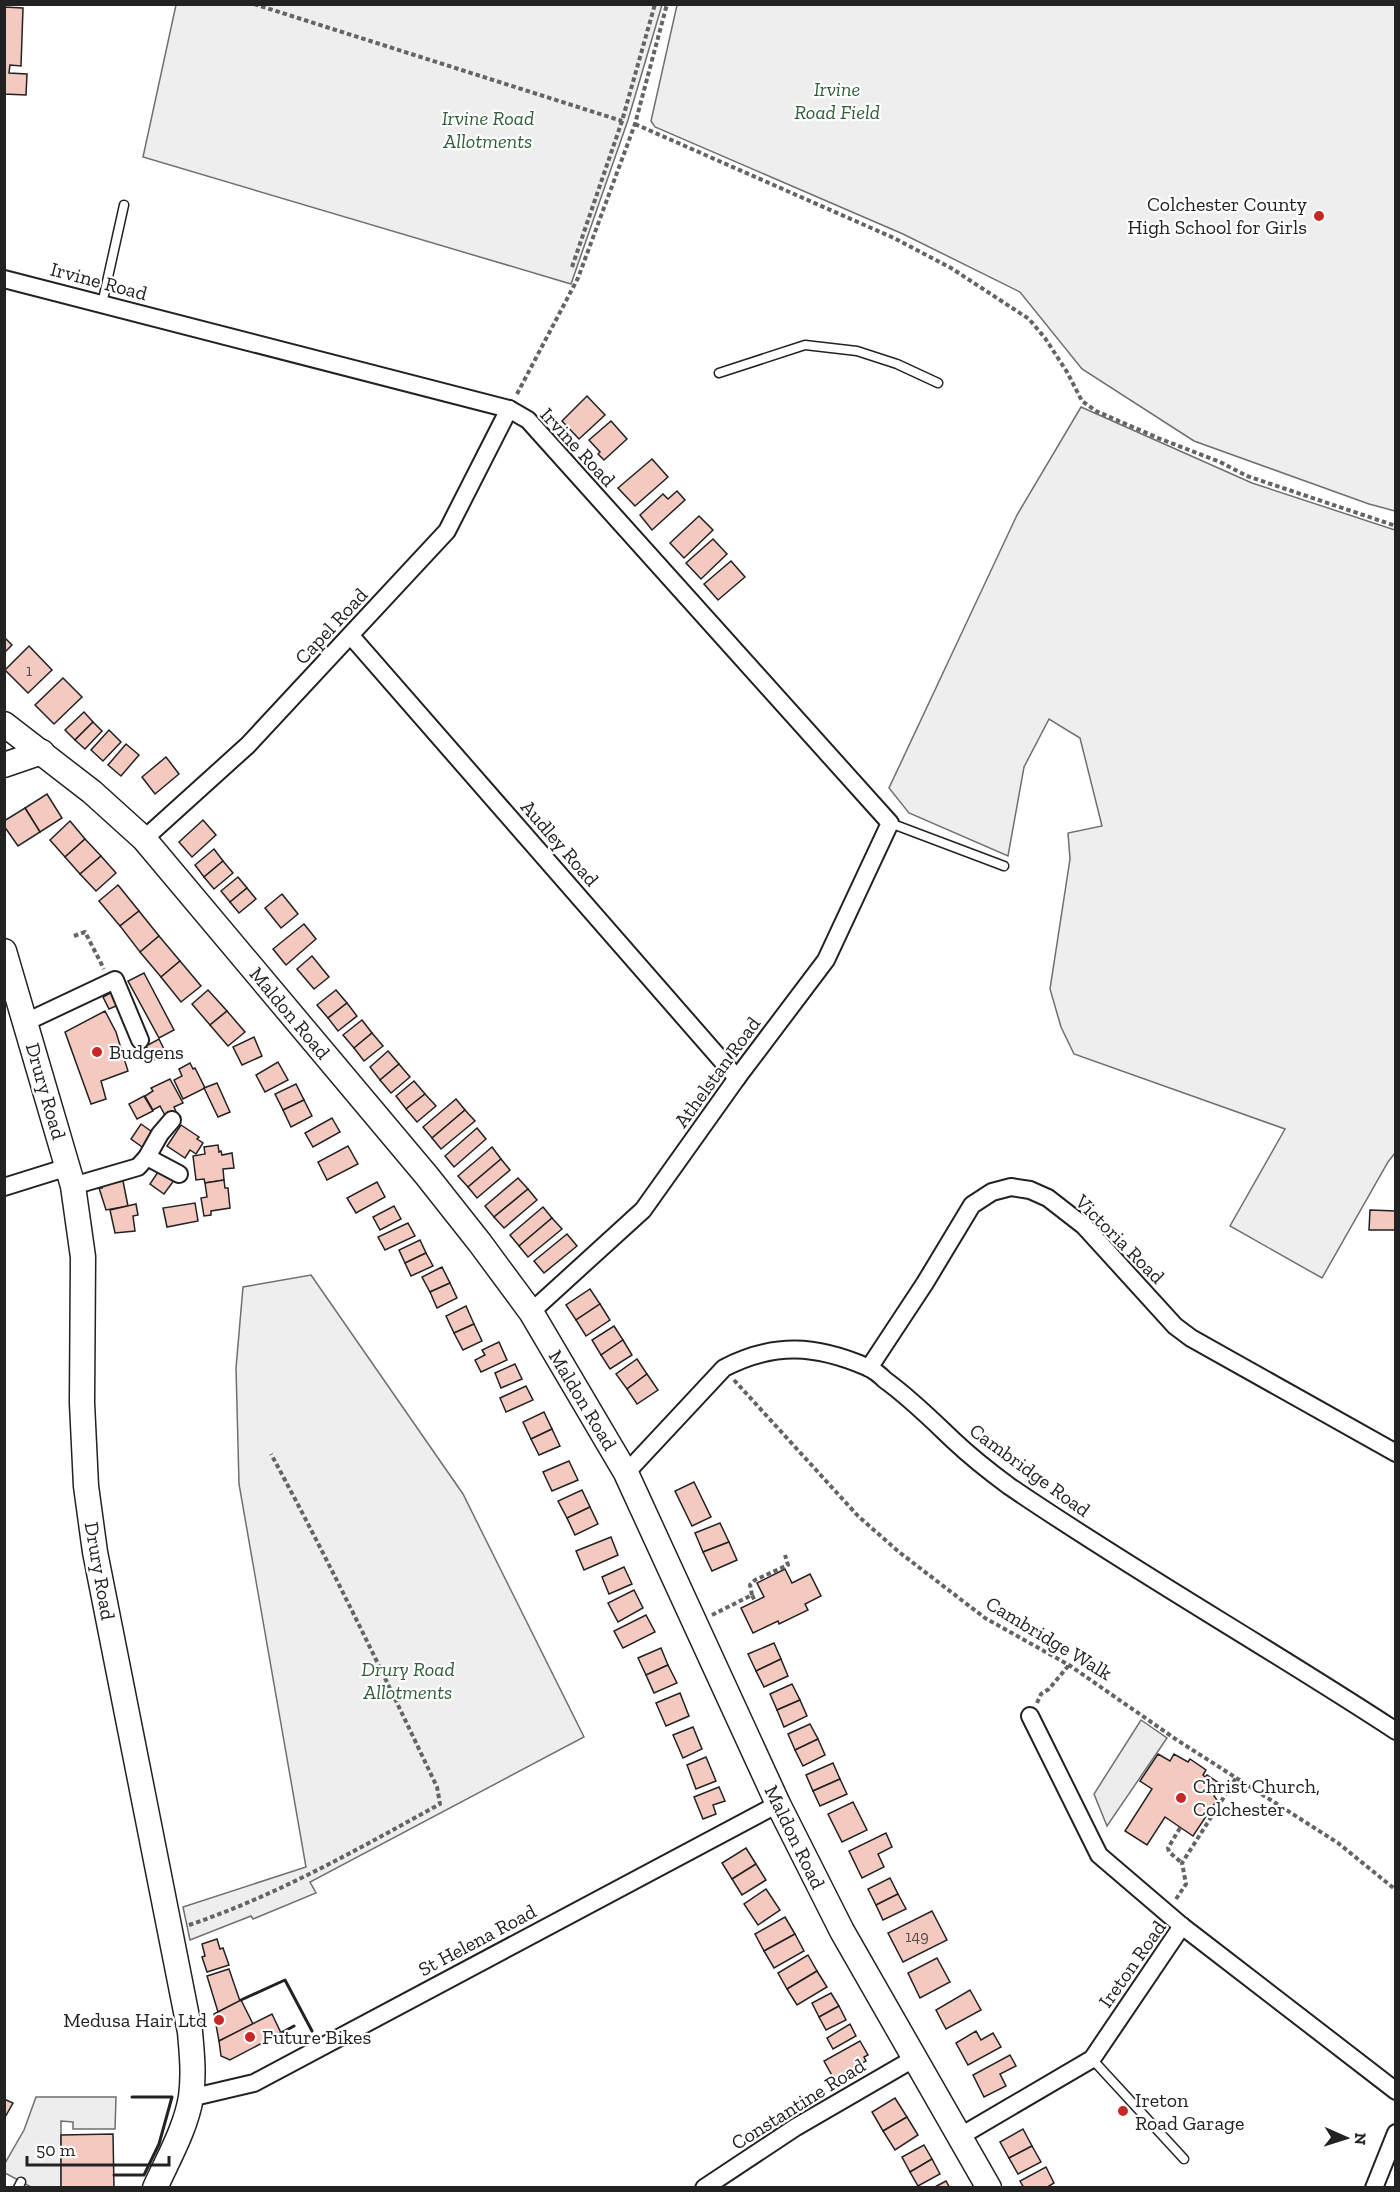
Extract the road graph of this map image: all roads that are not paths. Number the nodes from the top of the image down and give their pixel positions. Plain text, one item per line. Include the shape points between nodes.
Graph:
1 (124, 205) dead end
2 (4, 279) edge
3 (102, 304) junction
4 (719, 373) dead end
5 (938, 383) dead end
6 (509, 410) junction
7 (351, 636) junction
8 (7, 726) edge
9 (42, 752) junction
10 (4, 765) edge
11 (891, 823) junction
12 (144, 839) junction
13 (1004, 866) dead end
14 (4, 951) edge
15 (26, 1022) junction
16 (140, 1040) dead end
17 (737, 1078) junction
18 (172, 1120) dead end
19 (147, 1157) junction
20 (179, 1174) dead end
21 (71, 1176) junction
22 (4, 1187) edge
23 (531, 1312) junction
24 (869, 1368) junction
25 (1395, 1453) edge
26 (626, 1473) junction
27 (1030, 1716) road end
28 (1395, 1731) edge
29 (778, 1804) junction
30 (1182, 1926) junction
31 (915, 2058) junction
32 (1092, 2059) junction
33 (1395, 2091) edge
34 (190, 2098) junction
35 (1395, 2133) edge
36 (959, 2137) junction
37 (1184, 2158) dead end
38 (155, 2187) edge
39 (704, 2187) edge
40 (989, 2187) edge
41 (1374, 2187) edge

1 - 3 lane
2 - 3 street, Irvine Road
3 - 6 street, Irvine Road
4 - 5 lane via 805,345 857,351
6 - 7 street, Capel Road via 447,531
6 - 11 street, Irvine Road via 528,420
7 - 12 street, Capel Road via 248,745
7 - 17 street, Audley Road
8 - 9 main road, Maldon Road
9 - 10 main road
9 - 12 main road, Maldon Road
11 - 13 lane
11 - 17 street, Athelstan Road via 826,960
12 - 23 main road, Maldon Road via 427,1176
14 - 15 main road, Drury Road
15 - 16 street via 116,980
15 - 21 main road, Drury Road
17 - 23 street, Athelstan Road via 643,1210
18 - 19 street
19 - 20 street
19 - 21 street via 138,1167
21 - 22 street
21 - 34 main road, Drury Road via 83,1257 86,1486 95,1552 190,2032
23 - 26 main road, Maldon Road
24 - 25 street, Victoria Road via 972,1205 992,1192 1011,1187 1030,1190 1048,1198 1084,1226 1175,1326 1191,1338
24 - 26 street, Cambridge Road via 821,1351 797,1349 741,1359 724,1368
24 - 28 street, Cambridge Road via 906,1395 1007,1484 1112,1555
26 - 29 main road, Maldon Road
27 - 30 street via 1099,1856
29 - 31 main road, Maldon Road via 842,1931
29 - 34 street, St Helena Road via 254,2083
30 - 32 street, Ireton Road
30 - 33 street, Ireton Road
31 - 36 main road, Maldon Road
31 - 39 street, Constantine Road via 796,2127
32 - 36 street, Ireton Road
32 - 37 lane
34 - 38 main road, Drury Road via 185,2119
35 - 41 street
36 - 40 main road, Maldon Road

